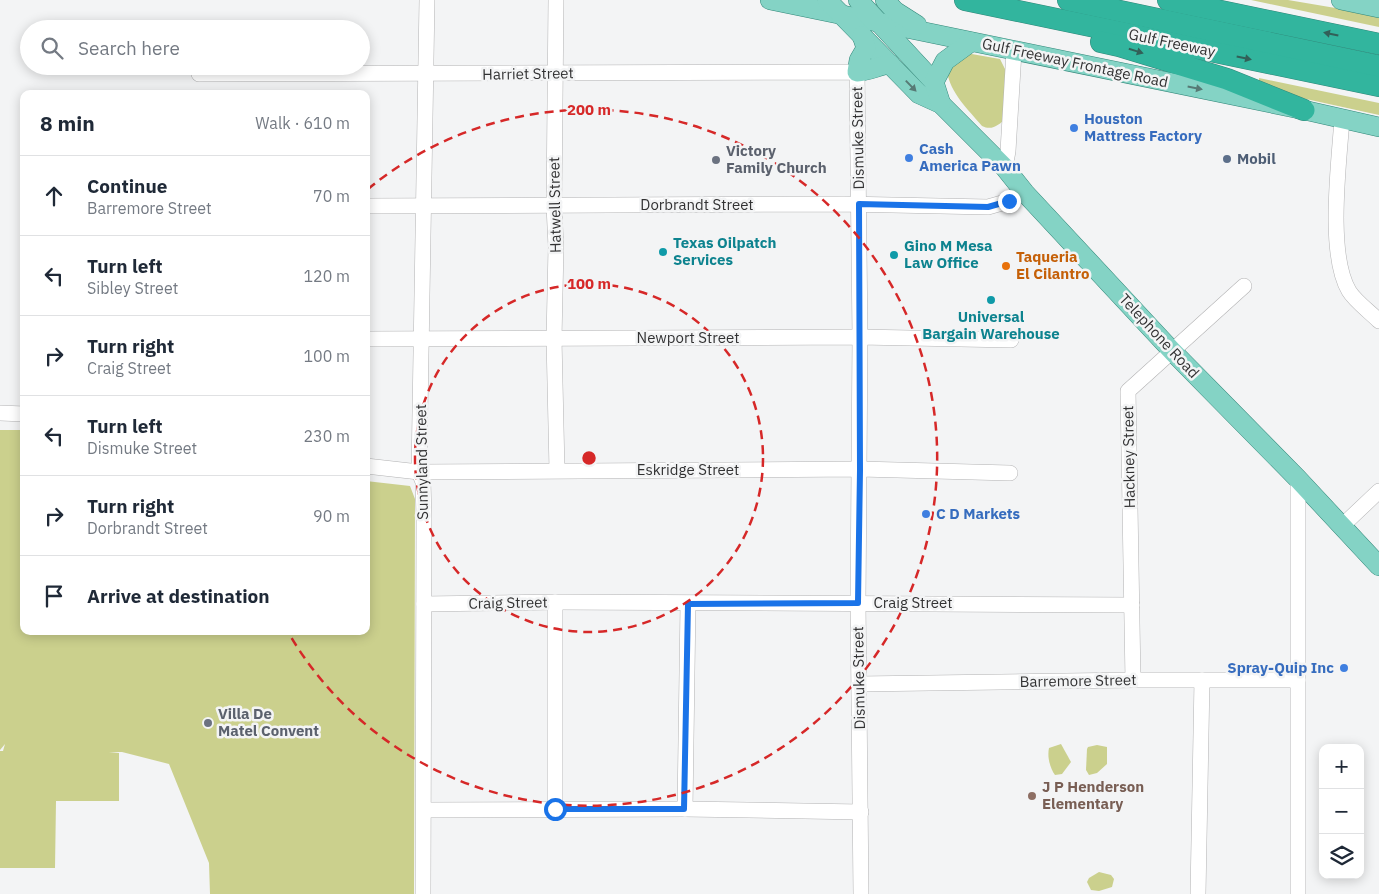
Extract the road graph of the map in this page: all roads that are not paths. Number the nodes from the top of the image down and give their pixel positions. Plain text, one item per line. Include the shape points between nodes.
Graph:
1 (427, 0) edge
2 (556, 0) edge
3 (770, 0) edge
4 (827, 0) edge
5 (858, 0) edge
6 (885, 0) edge
7 (1068, 0) edge
8 (1168, 0) edge
9 (1341, 0) edge
10 (969, 1) edge
11 (1379, 8) edge
12 (840, 14) junction
13 (879, 22) junction
14 (927, 32) junction
15 (862, 36) junction
16 (971, 42) junction
17 (1379, 44) edge
18 (1014, 51) junction
19 (890, 64) junction
20 (1379, 66) edge
21 (857, 72) junction
22 (556, 73) junction
23 (370, 74) edge
24 (426, 74) junction
25 (934, 82) junction
26 (1379, 86) edge
27 (941, 104) junction
28 (1304, 110) junction
29 (1342, 119) junction
30 (1379, 127) edge
31 (1005, 168) junction
32 (1025, 193) junction
33 (859, 204) junction
34 (370, 206) edge
35 (423, 206) junction
36 (554, 206) junction
37 (1244, 286) dead end
38 (1379, 321) edge
39 (860, 337) junction
40 (370, 339) edge
41 (422, 340) junction
42 (554, 340) junction
43 (1011, 340) dead end
44 (1173, 352) junction
45 (0, 414) edge
46 (20, 414) edge
47 (370, 466) edge
48 (557, 470) junction
49 (860, 470) junction
50 (419, 472) junction
51 (1010, 473) dead end
52 (1298, 479) junction
53 (1379, 490) edge
54 (1342, 526) junction
55 (1379, 566) edge
56 (555, 602) junction
57 (858, 603) junction
58 (424, 604) junction
59 (688, 604) junction
60 (1132, 605) junction
61 (1133, 680) junction
62 (1202, 680) junction
63 (1298, 680) junction
64 (859, 684) junction
65 (555, 809) junction
66 (684, 809) junction
67 (424, 810) junction
68 (861, 812) junction
69 (423, 894) edge
70 (862, 894) edge
71 (1198, 894) edge
72 (1298, 894) edge

1 - 24 street, Sunnyland Street
2 - 22 street, Hatwell Street
3 - 12 main road, Gulf Freeway Frontage Road
4 - 12 main road, Telephone Road
5 - 13 main road, Telephone Road
6 - 14 main road via 895,12
7 - 20 highway, Gulf Freeway
17 -> 8 highway
9 - 11 main road
10 -> 26 highway, Gulf Freeway
10 -> 28 highway via 1003,22 1119,46 1227,79
12 - 13 main road, Gulf Freeway Frontage Road
12 - 15 main road, Telephone Road
13 - 14 main road, Gulf Freeway Frontage Road
13 - 25 main road, Telephone Road
14 - 16 main road, Gulf Freeway Frontage Road
15 - 19 main road, Telephone Road
15 - 21 main road via 866,48
16 - 18 main road, Gulf Freeway Frontage Road
16 - 25 main road via 945,61
18 -> 28 main road, Gulf Freeway Frontage Road
18 - 31 street
19 - 21 main road via 868,72
19 -> 27 main road, Telephone Road via 919,94
21 - 22 street, Harriet Street
21 - 33 street, Dismuke Street
22 - 24 street, Harriet Street
22 - 36 street, Hatwell Street
23 - 24 street, Harriet Street
24 - 35 street, Sunnyland Street
25 - 27 main road, Telephone Road
27 - 31 main road, Telephone Road
28 - 29 main road, Gulf Freeway Frontage Road
29 - 30 main road, Gulf Freeway Frontage Road
29 - 38 street via 1336,237 1341,270 1349,292
31 - 32 main road, Telephone Road
32 - 33 street, Dorbrandt Street via 988,207
32 - 44 main road, Telephone Road
33 - 36 street, Dorbrandt Street
33 - 39 street, Dismuke Street
34 - 35 street, Dorbrandt Street
35 - 36 street, Dorbrandt Street
35 - 41 street, Sunnyland Street
36 - 42 street, Hatwell Street
37 - 44 street, Hackney Street
39 - 42 street, Newport Street
39 - 43 street, Newport Street
39 - 49 street, Dismuke Street
40 - 41 street, Newport Street
41 - 42 street, Newport Street
41 - 50 street, Sunnyland Street
42 - 48 street, Hatwell Street
44 - 52 main road, Telephone Road
44 - 60 street, Hackney Street via 1128,391
45 - 46 street
47 - 50 street, Eskridge Street
48 - 49 street, Eskridge Street
48 - 50 street, Eskridge Street
49 - 51 street, Eskridge Street
49 - 57 street, Dismuke Street
50 - 58 street, Sunnyland Street via 423,482
52 - 54 main road, Telephone Road
52 - 63 street
53 - 54 street
54 - 55 main road, Telephone Road
56 - 58 street, Craig Street
56 - 59 street, Craig Street
56 - 65 street
57 - 59 street, Craig Street
57 - 60 street, Craig Street
57 - 64 street, Dismuke Street
58 - 67 street, Sunnyland Street
59 - 66 street
60 - 61 street, Hackney Street
61 - 62 street, Barremore Street
61 - 64 street, Barremore Street
62 - 63 street, Barremore Street
62 - 71 street
63 - 72 street
64 - 68 street, Dismuke Street
65 - 66 street
65 - 67 street
66 - 68 street
67 - 69 street, Sunnyland Street
68 - 70 street, Dismuke Street

